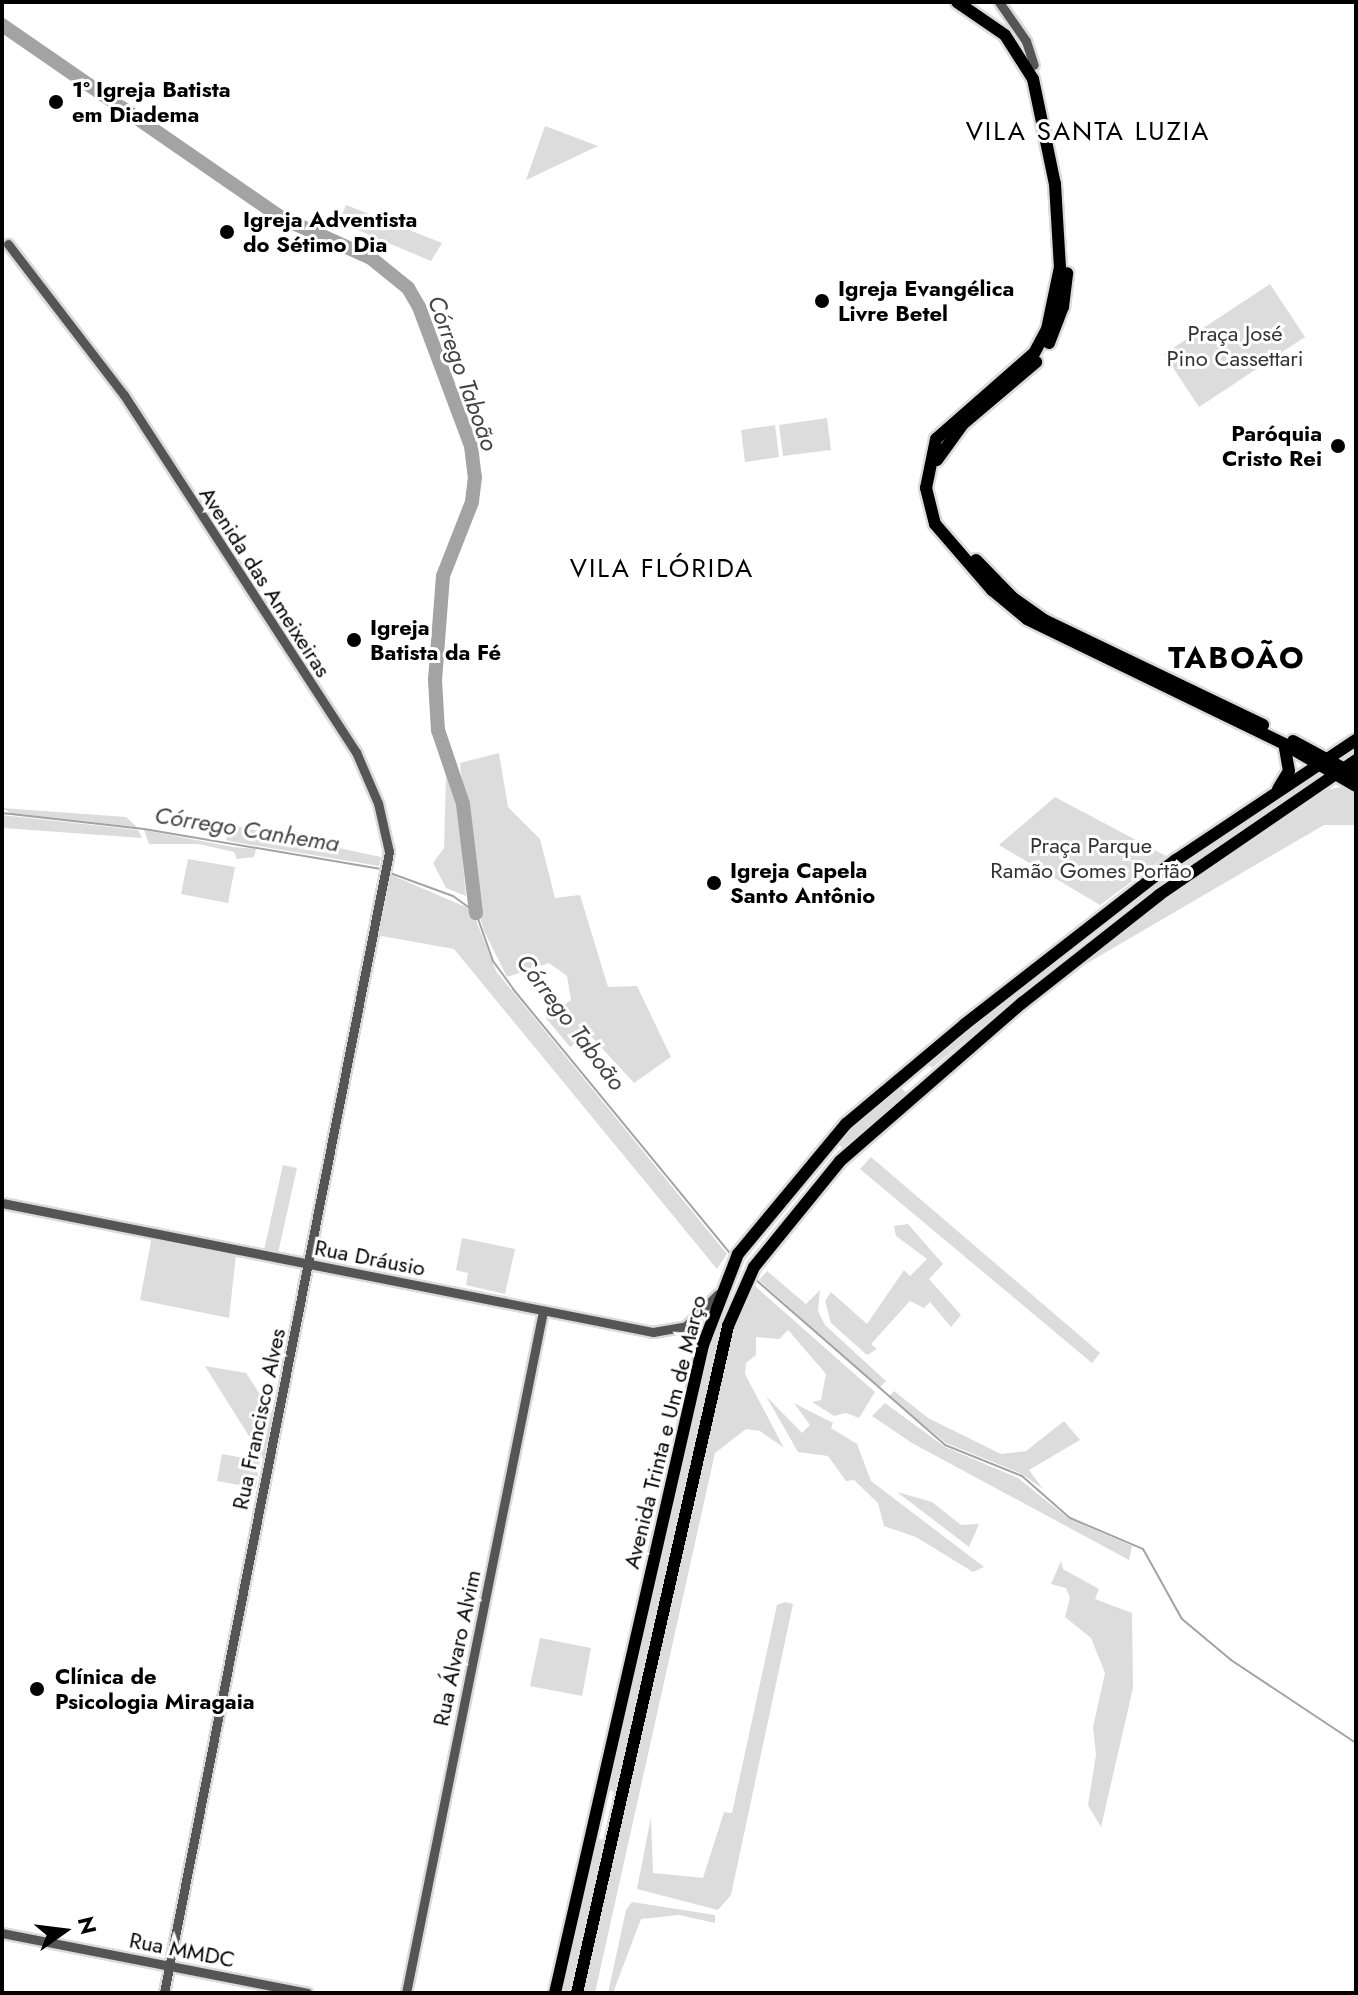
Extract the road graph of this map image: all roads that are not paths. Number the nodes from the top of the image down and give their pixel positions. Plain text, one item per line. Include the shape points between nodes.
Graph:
1 (965, 2) edge
2 (999, 2) edge
3 (1034, 65) junction
4 (5, 241) edge
5 (1356, 740) edge
6 (1284, 744) junction
7 (1356, 760) edge
8 (1324, 762) junction
9 (1346, 772) edge
10 (1356, 786) edge
11 (1273, 795) junction
12 (388, 857) joint
13 (1164, 869) junction
14 (1138, 911) junction
15 (1104, 914) junction
16 (1077, 959) junction
17 (2, 1203) edge
18 (310, 1265) junction
19 (744, 1285) junction
20 (720, 1290) junction
21 (543, 1311) junction
22 (2, 1933) edge
23 (169, 1965) junction
24 (164, 1993) edge
25 (307, 1993) edge
26 (406, 1993) edge
27 (555, 1993) edge
28 (577, 1993) edge

1 - 3 main road via 1006,26
1 - 6 main road via 1005,35 1033,79 1055,184 1060,267 1047,329 1034,353 936,439 926,488 935,524 992,590 1027,619
2 - 3 street via 1026,41
3 - 8 main road via 1050,112 1064,203 1068,265 1063,307 1048,344 1024,377 941,449 933,480 939,512 994,578 1044,620
4 - 12 street, Avenida das Ameixeiras via 85,343 356,752 376,795
5 - 8 main road, Avenida Trinta e Um de Março
6 - 8 main road
6 - 11 main road via 1289,771
7 - 9 main road, Avenida Trinta e Um de Março
8 - 9 main road
8 - 11 main road, Avenida Trinta e Um de Março
9 - 10 main road
9 - 14 main road, Avenida Trinta e Um de Março
11 - 13 main road, Avenida Trinta e Um de Março
12 - 18 street, Rua Francisco Alves
13 - 14 main road via 1133,899
13 - 15 main road, Avenida Trinta e Um de Março
14 - 16 main road, Avenida Trinta e Um de Março
15 - 16 main road via 1107,927
15 - 20 main road, Avenida Trinta e Um de Março via 846,1124 738,1254
16 - 19 main road, Avenida Trinta e Um de Março via 840,1161
17 - 18 street, Rua Dráusio
18 - 21 street, Rua Dráusio
18 - 23 street, Rua Francisco Alves
19 - 20 street
19 - 28 main road, Avenida Trinta e Um de Março via 708,1409
20 - 21 street, Rua Dráusio via 693,1322 661,1332
20 - 27 main road, Avenida Trinta e Um de Março
21 - 26 street, Rua Álvaro Alvim
22 - 23 street, Rua MMDC
23 - 24 street, Rua Francisco Alves
23 - 25 street, Rua MMDC

